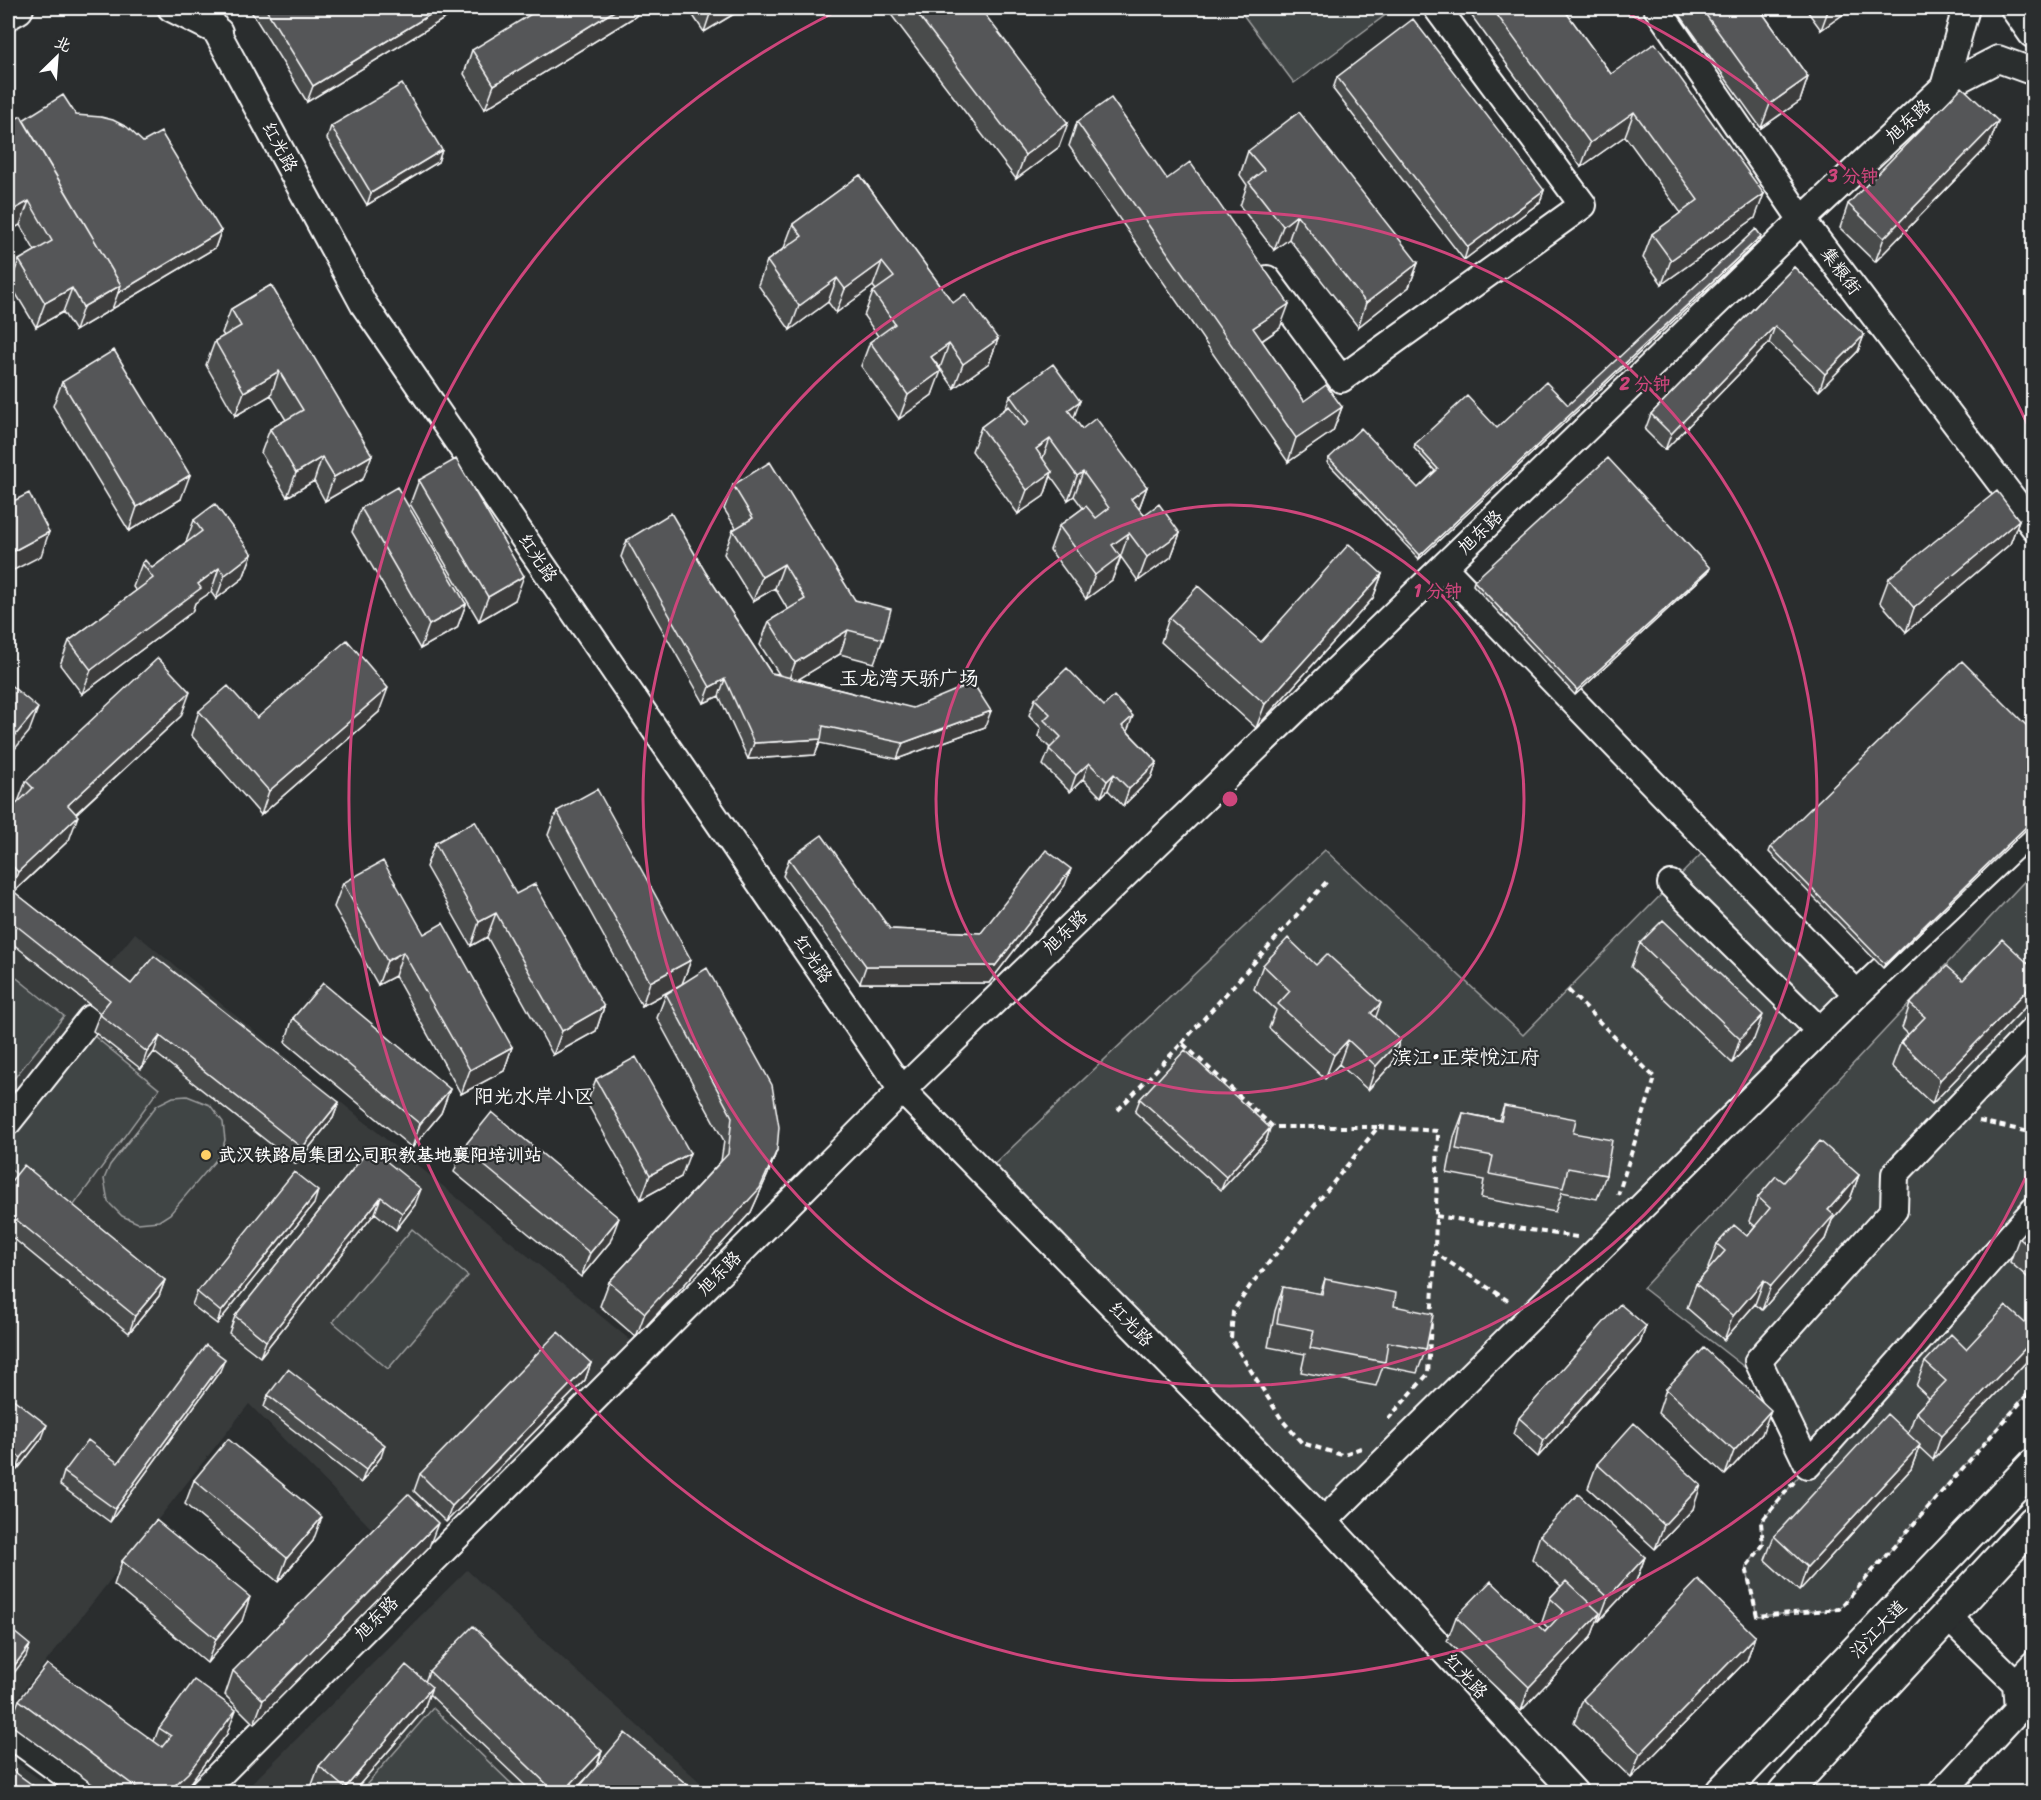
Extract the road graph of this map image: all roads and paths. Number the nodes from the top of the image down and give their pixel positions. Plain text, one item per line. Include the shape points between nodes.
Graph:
1 (17, 8) edge
2 (171, 8) edge
3 (204, 8) edge
4 (216, 8) edge
5 (1437, 8) edge
6 (1657, 8) edge
7 (1966, 8) edge
8 (2017, 8) edge
9 (8, 13) edge
10 (2034, 32) edge
11 (219, 33) junction
12 (2034, 72) edge
13 (1944, 87) junction
14 (1802, 220) junction
15 (1256, 264) edge
16 (2034, 527) edge
17 (1443, 567) junction
18 (2034, 827) edge
19 (1329, 879) dead end
20 (1671, 884) dead end
21 (1568, 990) dead end
22 (1857, 994) junction
23 (90, 1018) dead end
24 (2034, 1029) edge
25 (1820, 1031) junction
26 (1182, 1043) junction
27 (902, 1090) junction
28 (1118, 1110) dead end
29 (1952, 1114) junction
30 (8, 1122) edge
31 (1378, 1127) junction
32 (2034, 1133) edge
33 (1617, 1197) dead end
34 (2034, 1210) edge
35 (1436, 1215) junction
36 (1585, 1229) dead end
37 (1435, 1253) junction
38 (1531, 1316) junction
39 (2034, 1387) edge
40 (1386, 1422) dead end
41 (1364, 1447) dead end
42 (1808, 1465) junction
43 (2034, 1465) edge
44 (1324, 1521) junction
45 (2034, 1522) edge
46 (1947, 1616) junction
47 (2034, 1664) edge
48 (2016, 1683) junction
49 (8, 1733) edge
50 (89, 1792) edge
51 (202, 1792) edge
52 (1574, 1792) edge
53 (1722, 1792) edge
54 (1785, 1792) edge
55 (1942, 1792) edge

1 - 9 main road
2 - 11 street
3 - 11 street, 红光路
4 - 11 street
5 - 15 street via 1583,205 1341,380
6 - 14 street, 集粮街
7 - 13 street
8 - 10 main road
11 - 27 street, 红光路 via 364,305
12 - 13 street, 旭东路 via 1998,59
13 - 14 street, 旭东路
14 - 16 street, 集粮街
14 - 17 street, 旭东路
17 - 22 street
17 - 27 street, 旭东路
18 - 22 street
19 - 26 path
20 - 25 street
21 - 33 path via 1655,1078
22 - 25 street
23 - 30 street
24 - 29 street
25 - 38 street
26 - 28 path
26 - 31 path via 1273,1127
27 - 44 street, 红光路
27 - 51 street, 旭东路
29 - 32 path
29 - 42 street via 1895,1174 1894,1210 1758,1361
31 - 35 path via 1438,1131
31 - 41 path via 1250,1286 1233,1312 1231,1339 1282,1420 1302,1443 1342,1455
34 - 42 street
35 - 36 path via 1577,1237
35 - 37 path
37 - 38 path
37 - 40 path via 1428,1374
38 - 44 street
39 - 42 path via 1839,1609 1756,1616 1746,1567 1763,1545 1761,1522
43 - 53 main road, 沿江大道
44 - 52 street, 红光路
45 - 46 main road
46 - 48 street
46 - 54 main road
47 - 48 street
48 - 55 street via 2018,1710
49 - 50 street

